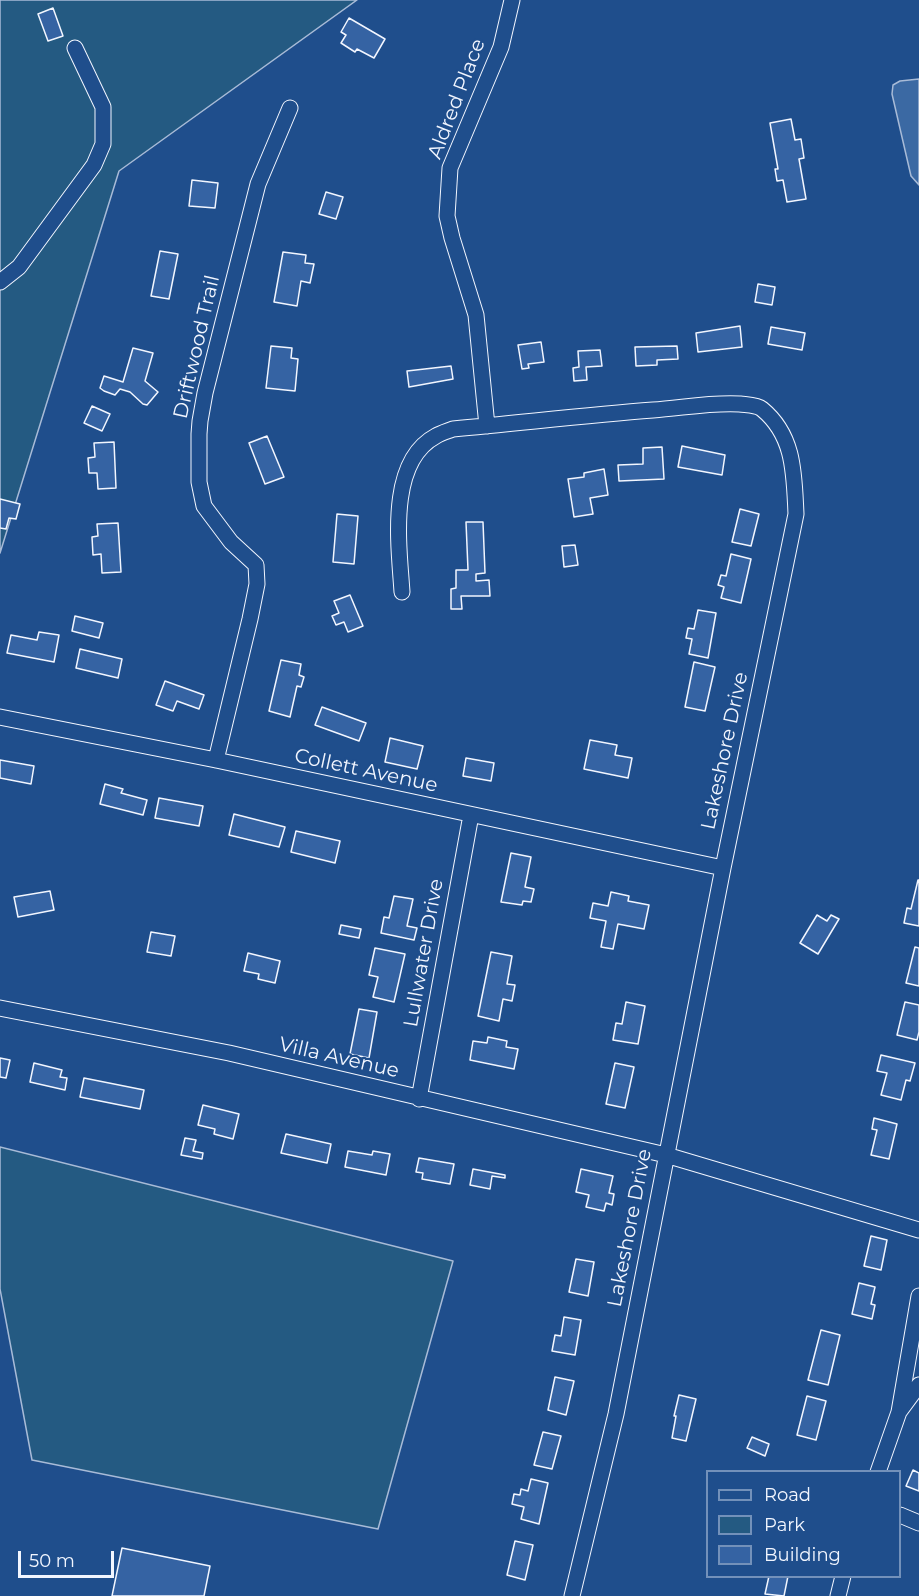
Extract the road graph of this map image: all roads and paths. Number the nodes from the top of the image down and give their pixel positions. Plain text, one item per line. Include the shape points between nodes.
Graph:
1 (512, 0) edge
2 (75, 48) dead end
3 (290, 108) dead end
4 (0, 282) edge
5 (487, 426) junction
6 (402, 592) dead end
7 (0, 717) edge
8 (216, 760) junction
9 (471, 815) junction
10 (723, 868) junction
11 (0, 1008) edge
12 (419, 1099) junction
13 (666, 1155) junction
14 (919, 1230) edge
15 (919, 1296) edge
16 (919, 1385) edge
17 (899, 1412) junction
18 (879, 1470) edge
19 (901, 1515) edge
20 (919, 1523) edge
21 (842, 1578) edge
22 (572, 1596) edge
23 (838, 1596) edge

1 - 5 street, Aldred Place via 501,47 450,168 447,216 476,315
2 - 4 street via 103,106 103,144 94,165 19,267
3 - 8 street, Driftwood Trail via 258,184 200,421 199,482 204,506 231,542 256,565 257,584
5 - 6 street, Lakeshore Drive via 453,429 435,436 418,451 405,474 399,533
5 - 10 street, Lakeshore Drive via 740,404 760,407 787,442 794,468 796,514
7 - 8 street, Collett Avenue
8 - 9 street, Collett Avenue
9 - 10 street, Collett Avenue
9 - 12 street, Lullwater Drive
10 - 13 street, Lakeshore Drive
11 - 12 street, Villa Avenue via 229,1053
12 - 13 street, Villa Avenue
13 - 14 street, Villa Avenue
13 - 22 street, Lakeshore Drive via 616,1414
15 - 17 street
16 - 17 street
17 - 18 street
19 - 20 street
21 - 23 street

